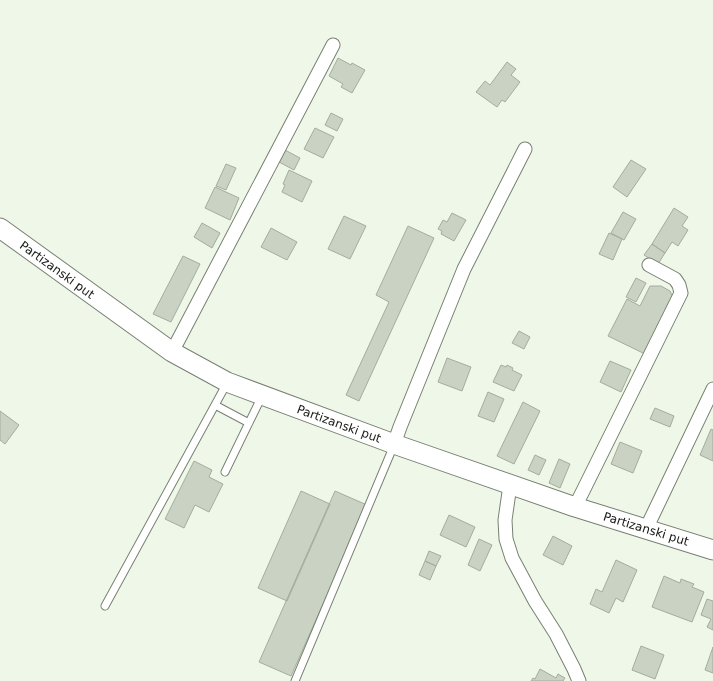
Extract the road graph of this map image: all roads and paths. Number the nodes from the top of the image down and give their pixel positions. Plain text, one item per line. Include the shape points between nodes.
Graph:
1 (333, 45) dead end
2 (525, 149) dead end
3 (0, 228) edge
4 (649, 265) dead end
5 (172, 352) junction
6 (227, 382) junction
7 (713, 389) edge
8 (262, 396) junction
9 (215, 405) junction
10 (249, 423) junction
11 (394, 444) junction
12 (225, 472) dead end
13 (510, 485) junction
14 (574, 507) junction
15 (646, 530) junction
16 (713, 550) edge
17 (105, 606) dead end
18 (576, 675) edge
19 (295, 681) edge
20 (568, 681) edge

1 - 5 street
2 - 11 street via 464,269
3 - 5 main road, Partizanski put
4 - 14 street via 675,279 680,293
5 - 6 main road, Partizanski put
6 - 8 main road, Partizanski put
6 - 9 lane
7 - 15 street
8 - 10 lane
8 - 11 main road, Partizanski put
9 - 10 lane
9 - 17 lane
10 - 12 lane
11 - 13 main road, Partizanski put
11 - 19 lane
13 - 14 main road, Partizanski put
13 - 18 street via 505,520 506,539 512,558 556,634
14 - 15 main road, Partizanski put
15 - 16 main road, Partizanski put
18 - 20 street

